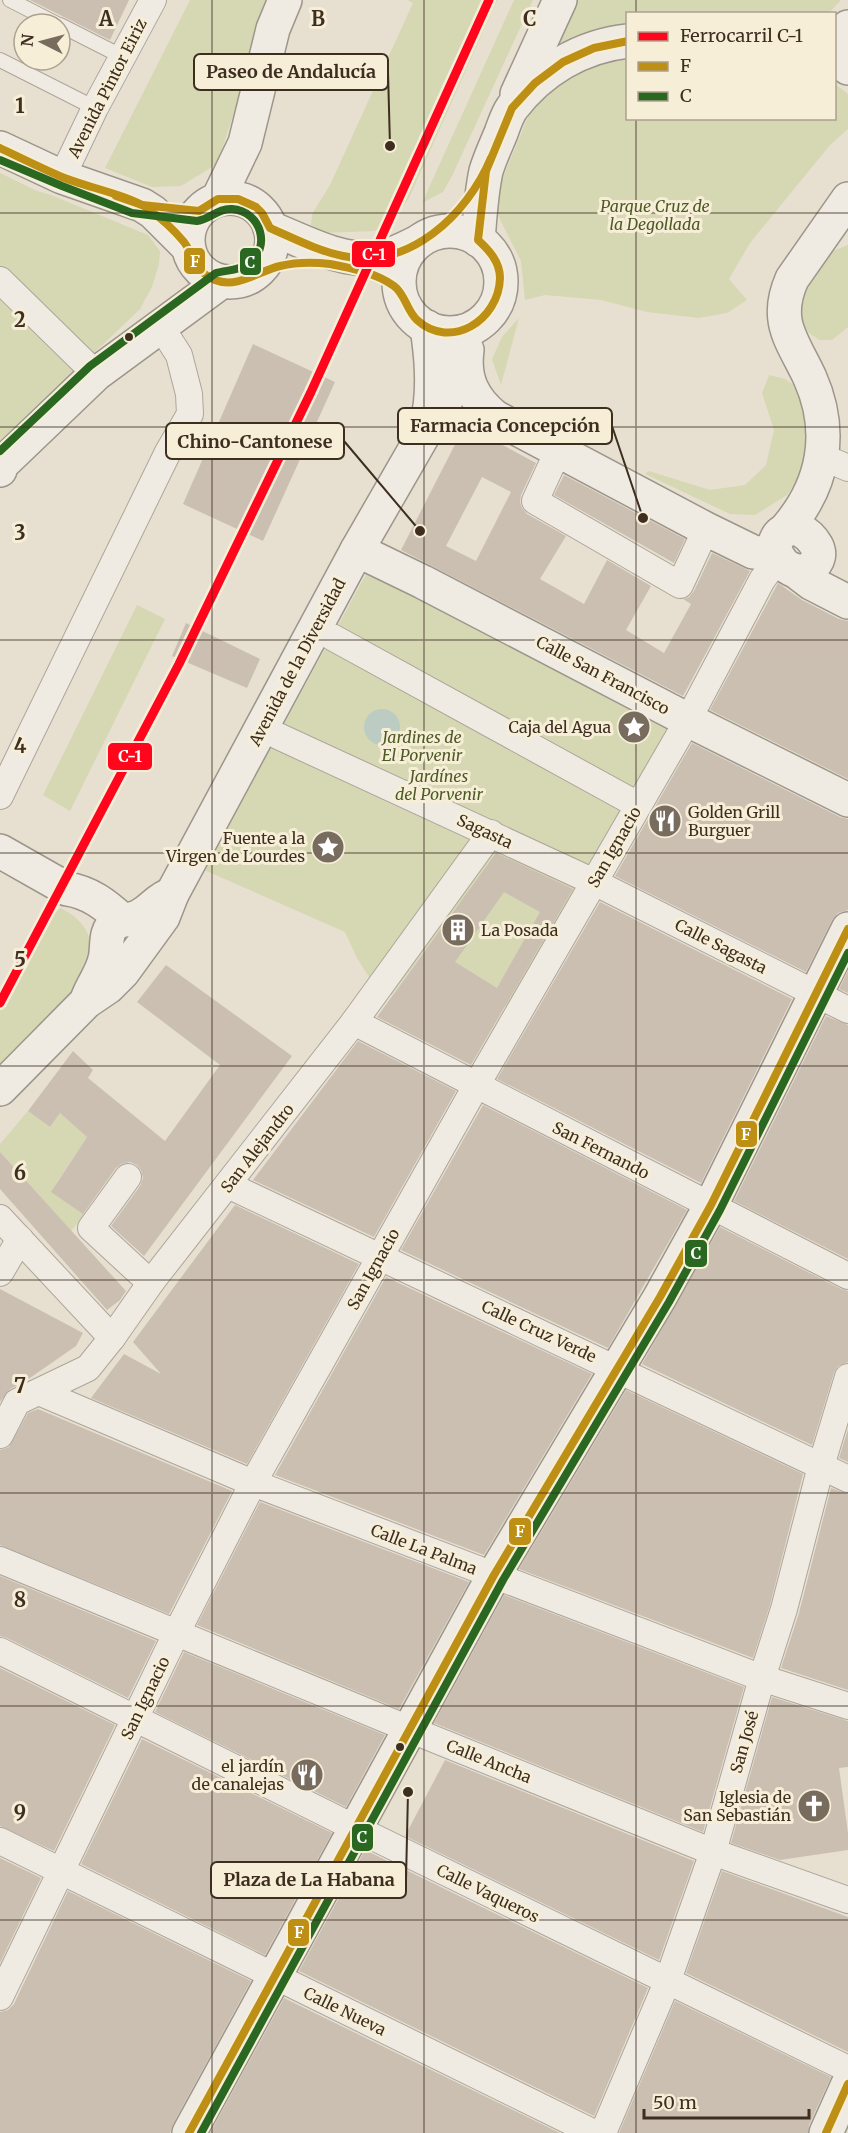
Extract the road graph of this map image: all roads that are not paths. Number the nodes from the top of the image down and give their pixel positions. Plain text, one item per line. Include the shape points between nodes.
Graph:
1 (10, 0) edge
2 (153, 0) edge
3 (285, 0) edge
4 (560, 0) edge
5 (34, 12) edge
6 (72, 32) edge
7 (626, 41) edge
8 (123, 57) junction
9 (0, 60) edge
10 (95, 108) junction
11 (511, 109) junction
12 (0, 148) edge
13 (486, 170) junction
14 (62, 177) junction
15 (848, 199) edge
16 (222, 204) junction
17 (142, 205) junction
18 (270, 228) junction
19 (848, 236) edge
20 (427, 238) junction
21 (478, 240) junction
22 (813, 248) junction
23 (189, 251) junction
24 (256, 274) junction
25 (0, 280) edge
26 (221, 282) junction
27 (400, 289) junction
28 (161, 327) junction
29 (427, 327) junction
30 (467, 329) junction
31 (96, 374) junction
32 (495, 417) junction
33 (848, 420) edge
34 (429, 428) junction
35 (558, 451) junction
36 (841, 465) edge
37 (0, 470) edge
38 (706, 529) junction
39 (789, 545) junction
40 (357, 550) junction
41 (848, 602) edge
42 (332, 637) dead end
43 (688, 720) junction
44 (278, 736) dead end
45 (0, 796) edge
46 (848, 800) edge
47 (639, 805) junction
48 (491, 833) junction
49 (0, 851) edge
50 (594, 882) junction
51 (848, 929) edge
52 (124, 936) junction
53 (815, 993) junction
54 (848, 1010) edge
55 (354, 1022) junction
56 (476, 1086) junction
57 (0, 1089) edge
58 (128, 1177) dead end
59 (228, 1185) junction
60 (711, 1205) junction
61 (0, 1218) edge
62 (21, 1239) junction
63 (380, 1256) junction
64 (0, 1273) edge
65 (848, 1276) edge
66 (152, 1281) junction
67 (112, 1338) junction
68 (617, 1368) junction
69 (848, 1377) edge
70 (39, 1392) junction
71 (0, 1435) edge
72 (821, 1466) junction
73 (848, 1479) edge
74 (252, 1483) junction
75 (0, 1560) edge
76 (494, 1575) junction
77 (176, 1634) junction
78 (0, 1651) edge
79 (762, 1678) junction
80 (848, 1706) edge
81 (136, 1717) junction
82 (409, 1729) junction
83 (357, 1829) junction
84 (0, 1841) edge
85 (713, 1852) junction
86 (61, 1871) junction
87 (848, 1900) edge
88 (274, 1975) junction
89 (668, 1980) junction
90 (0, 1997) edge
91 (848, 2069) edge
92 (848, 2084) edge
93 (189, 2133) edge
94 (594, 2133) edge
95 (603, 2133) edge
96 (826, 2133) edge

1 - 5 lane
2 - 8 street, Avenida Pintor Eiriz
3 - 16 street via 273,29 244,143
4 - 11 street
6 - 8 lane
7 - 11 street via 583,51 558,65
8 - 10 street, Avenida Pintor Eiriz
9 - 10 lane
10 - 14 street, Avenida Pintor Eiriz
11 - 13 street
12 - 14 street
13 - 20 street via 454,215
13 - 21 street
14 - 17 street
15 - 22 street
16 - 17 street
16 - 18 street via 262,213
16 - 23 street via 191,222
17 - 23 street
18 - 20 street via 343,256 377,258
18 - 24 street via 270,253
19 - 22 street
20 - 21 street via 458,231
20 - 27 street via 411,250 401,268
21 - 30 street via 496,260 501,288 490,314
22 - 39 street via 792,279 784,316 794,350 820,406 824,441 820,465
23 - 26 street via 197,267
23 - 28 street
24 - 26 street via 239,281
24 - 27 street via 300,262 326,263 373,274
25 - 31 street
26 - 28 street
27 - 29 street via 409,311
28 - 31 street
28 - 45 street via 178,355 189,394 190,414
29 - 30 street via 440,332
29 - 34 street, Avenida de la Diversidad via 431,355
30 - 32 street via 470,383 478,401
30 - 34 street, Avenida de la Diversidad via 445,408
31 - 37 street
32 - 34 street via 452,414
32 - 35 street
33 - 36 street
34 - 40 street, Avenida de la Diversidad
35 - 38 street
35 - 38 street via 535,501 680,585
36 - 39 street via 820,503
38 - 39 street via 754,535
39 - 41 street via 811,583
39 - 43 street, San Ignacio via 762,580
40 - 43 street, Calle San Francisco
40 - 52 street, Avenida de la Diversidad via 171,894 142,915
42 - 47 street
43 - 46 street, Calle San Francisco
43 - 47 street, San Ignacio
44 - 48 street, Sagasta
47 - 50 street, San Ignacio
48 - 50 street, Sagasta
48 - 55 street, San Alejandro
49 - 52 street via 67,889 96,899
50 - 53 street, Calle Sagasta
50 - 56 street, San Ignacio
51 - 53 street
52 - 57 street, Avenida de la Diversidad via 123,972 86,1002
53 - 54 street, Calle Sagasta
53 - 60 street
55 - 56 street, San Fernando
55 - 59 street, San Alejandro
56 - 60 street, San Fernando
56 - 63 street, San Ignacio
58 - 66 street via 91,1228
59 - 63 street, Calle Cruz Verde
59 - 66 street, San Alejandro
60 - 65 street, San Fernando
60 - 68 street
61 - 62 street
62 - 64 street
62 - 67 street
63 - 68 street, Calle Cruz Verde
63 - 74 street, San Ignacio
66 - 67 street, San Alejandro
67 - 70 street, San Alejandro via 88,1368
68 - 72 street, Calle Cruz Verde
68 - 76 street
69 - 72 street, San José
70 - 71 street, San Alejandro via 17,1402
70 - 74 street, Calle La Palma
72 - 73 street, Calle Cruz Verde
72 - 79 street, San José
74 - 76 street, Calle La Palma
74 - 77 street, San Ignacio
75 - 77 street, Calle Ancha
76 - 79 street, Calle La Palma
76 - 82 street
77 - 81 street, San Ignacio
77 - 82 street, Calle Ancha
78 - 81 street, Calle Vaqueros
79 - 80 street, Calle La Palma
79 - 85 street, San José
81 - 83 street, Calle Vaqueros
81 - 86 street, San Ignacio
82 - 83 street
82 - 85 street, Calle Ancha
83 - 88 street
83 - 89 street, Calle Vaqueros
84 - 86 street, Calle Nueva
85 - 87 street, Calle Ancha
85 - 89 street, San José
86 - 88 street, Calle Nueva
86 - 90 street, San Ignacio
88 - 93 street
88 - 94 street, Calle Nueva
89 - 91 street, Calle Vaqueros
89 - 95 street, San José
92 - 96 street

